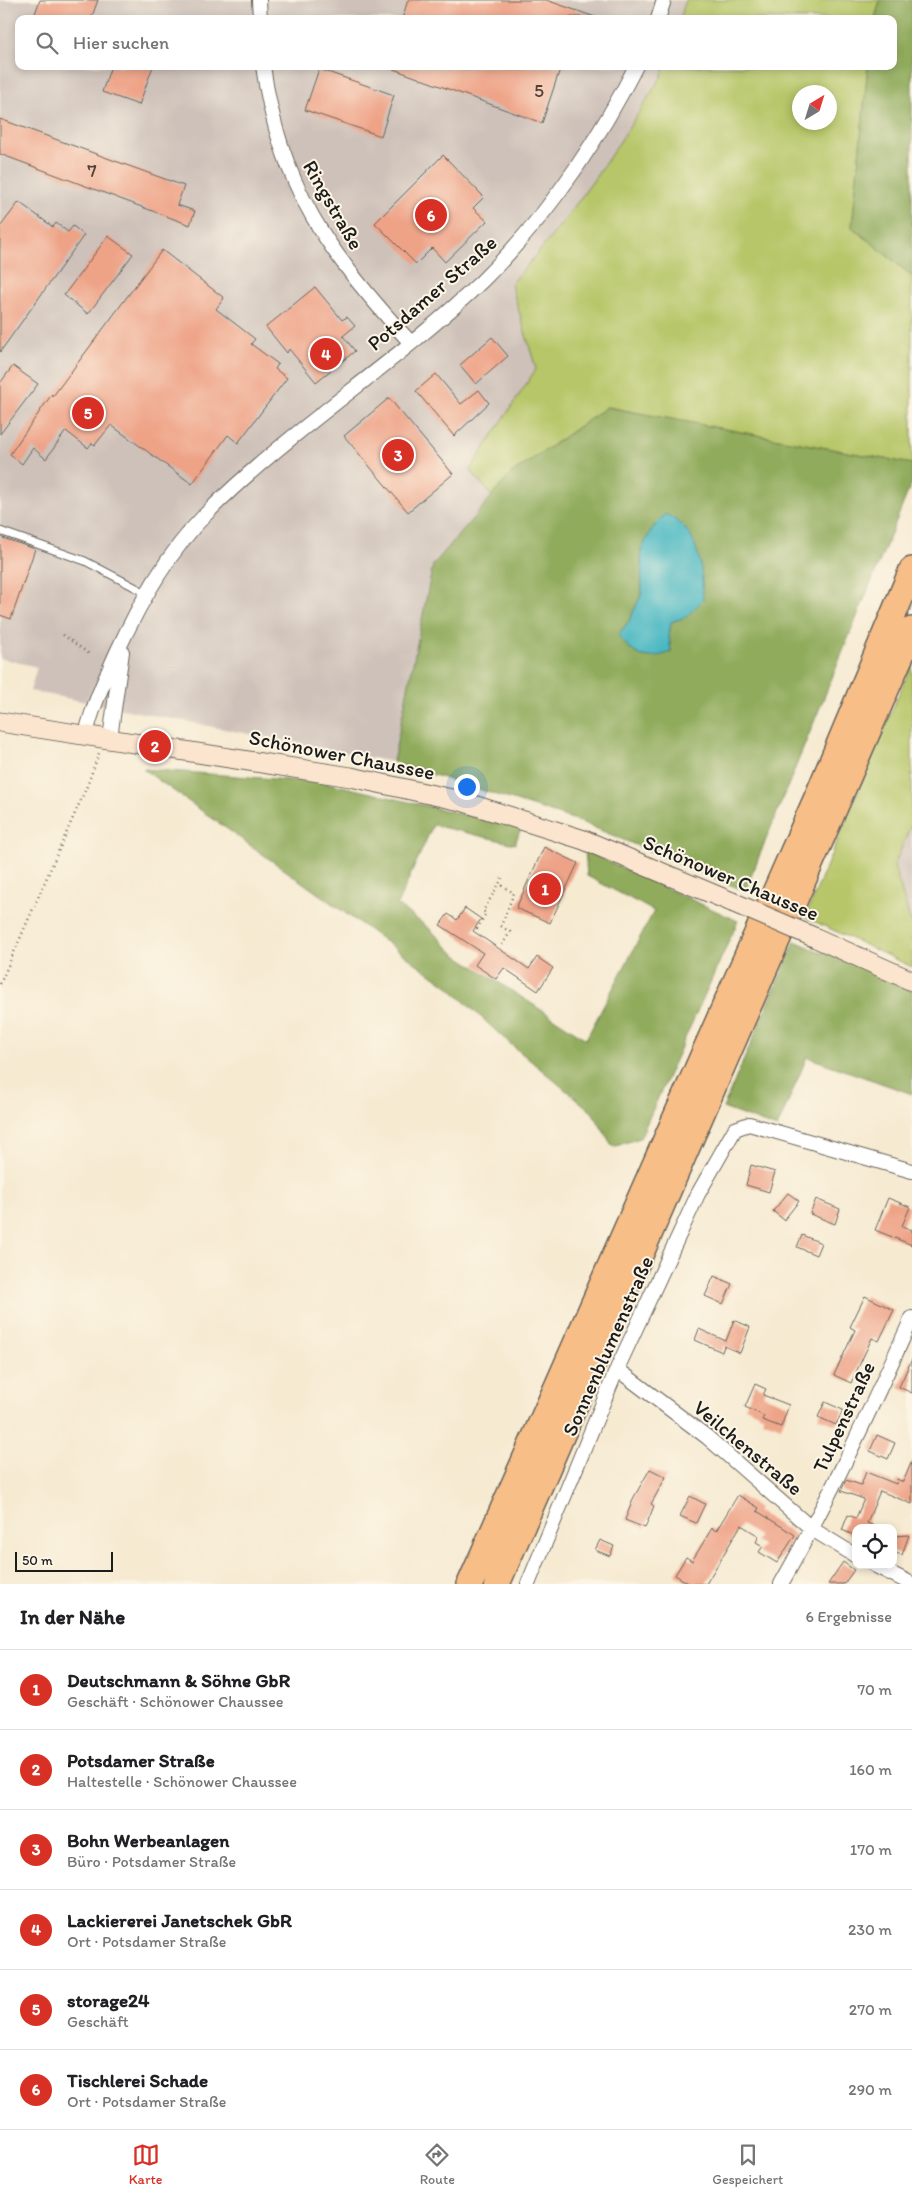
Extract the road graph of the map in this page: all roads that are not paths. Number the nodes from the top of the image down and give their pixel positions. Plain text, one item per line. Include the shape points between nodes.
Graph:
1 (259, 0) edge
2 (664, 0) edge
3 (260, 15) edge
4 (659, 15) edge
5 (264, 70) edge
6 (634, 70) edge
7 (410, 342) junction
8 (0, 531) edge
9 (912, 570) edge
10 (146, 593) junction
11 (912, 630) edge
12 (125, 634) junction
13 (0, 722) edge
14 (86, 734) junction
15 (105, 744) junction
16 (912, 981) edge
17 (912, 1171) edge
18 (912, 1318) edge
19 (617, 1369) junction
20 (812, 1529) junction
21 (852, 1554) edge
22 (882, 1569) edge
23 (470, 1584) edge
24 (497, 1584) edge
25 (528, 1584) edge
26 (781, 1584) edge
27 (912, 1584) edge

1 - 3 street
2 - 4 street
5 - 7 street, Ringstraße via 276,135 306,208 339,259
6 - 7 street, Potsdamer Straße via 600,132 510,253 442,317
7 - 10 street, Potsdamer Straße via 204,516
8 - 10 lane via 85,561
9 - 23 highway via 818,795
10 - 12 street, Potsdamer Straße
11 - 24 highway
12 - 14 street, Potsdamer Straße via 99,693
12 - 15 street, Potsdamer Straße
13 - 14 main road, Schönower Chaussee
14 - 15 main road, Schönower Chaussee
15 - 16 main road, Schönower Chaussee, bridge via 350,777 460,801 584,840
17 - 19 street, Sonnenblumenstraße via 749,1124 735,1129 698,1194
18 - 20 street, Tulpenstraße
19 - 20 street, Veilchenstraße via 707,1437
19 - 25 street, Sonnenblumenstraße
20 - 21 street, Veilchenstraße
20 - 26 street, Tulpenstraße
22 - 27 street

